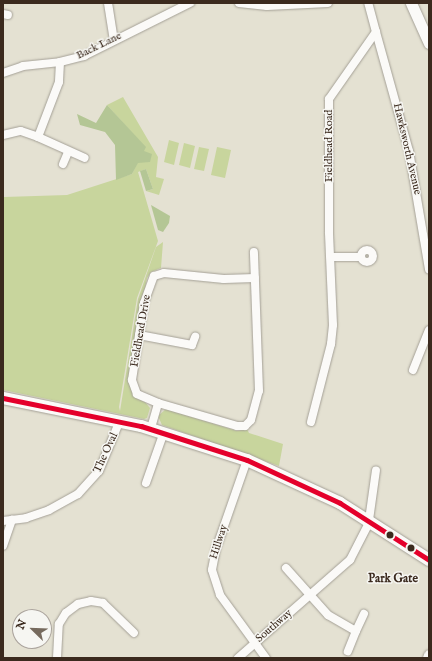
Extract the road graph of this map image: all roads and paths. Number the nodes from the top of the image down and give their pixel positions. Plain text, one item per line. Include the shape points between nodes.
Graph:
1 (108, 3) edge
2 (190, 3) edge
3 (240, 3) edge
4 (328, 3) edge
5 (368, 3) edge
6 (411, 3) edge
7 (376, 32) junction
8 (114, 38) junction
9 (429, 43) edge
10 (60, 62) junction
11 (3, 73) edge
12 (3, 135) edge
13 (38, 137) junction
14 (68, 152) junction
15 (85, 158) dead end
16 (63, 164) dead end
17 (254, 252) dead end
18 (331, 257) junction
19 (361, 257) dead end
20 (429, 269) edge
21 (255, 278) junction
22 (429, 330) edge
23 (139, 335) junction
24 (195, 337) dead end
25 (414, 370) dead end
26 (3, 398) edge
27 (158, 403) junction
28 (120, 420) junction
29 (311, 422) dead end
30 (151, 428) junction
31 (164, 432) junction
32 (247, 460) junction
33 (376, 470) dead end
34 (146, 482) dead end
35 (3, 520) edge
36 (12, 520) junction
37 (369, 520) junction
38 (3, 546) edge
39 (424, 558) edge
40 (429, 566) edge
41 (286, 568) dead end
42 (310, 595) junction
43 (364, 614) dead end
44 (356, 631) junction
45 (134, 633) dead end
46 (255, 643) junction
47 (348, 651) dead end
48 (429, 655) edge
49 (56, 658) edge
50 (238, 658) edge
51 (266, 658) edge
52 (428, 658) edge

1 - 8 street
2 - 8 street, Back Lane
3 - 4 street via 283,6
5 - 7 street
6 - 9 main road
7 - 18 street, Fieldhead Road via 329,99
7 - 20 street, Hawksworth Avenue via 390,74 408,151
8 - 10 street, Back Lane via 84,56
10 - 11 street, Back Lane via 23,66
10 - 13 street via 60,78
12 - 13 street via 21,132
13 - 14 street
14 - 15 street
14 - 16 street
17 - 21 street, Fieldhead Drive
18 - 19 street
18 - 29 street, Fieldhead Road via 334,307 331,344
21 - 23 street, Fieldhead Drive via 224,279 164,273 154,276 144,303
21 - 27 street, Fieldhead Drive via 259,391 251,420 245,426 238,426
22 - 25 street
23 - 24 street via 192,345
23 - 27 street, Fieldhead Drive via 133,388 143,398
26 - 28 main road
27 - 30 street
28 - 30 main road
28 - 36 street, The Oval via 103,464 86,487 73,498 49,510
30 - 31 main road
31 - 32 main road
31 - 34 street
32 - 37 main road via 283,475
32 - 46 street, Hillway via 216,549 212,570 220,594
33 - 37 street, Southway
35 - 36 street, The Oval
36 - 38 street
37 - 39 main road
37 - 42 street, Southway via 350,560
39 - 40 main road
41 - 42 street
42 - 44 street via 334,621
42 - 46 street, Southway
43 - 44 street
44 - 47 street
45 - 49 street via 103,603 91,601 78,604 66,613 59,624
46 - 50 street, Southway
46 - 51 street, Hillway
48 - 52 main road

